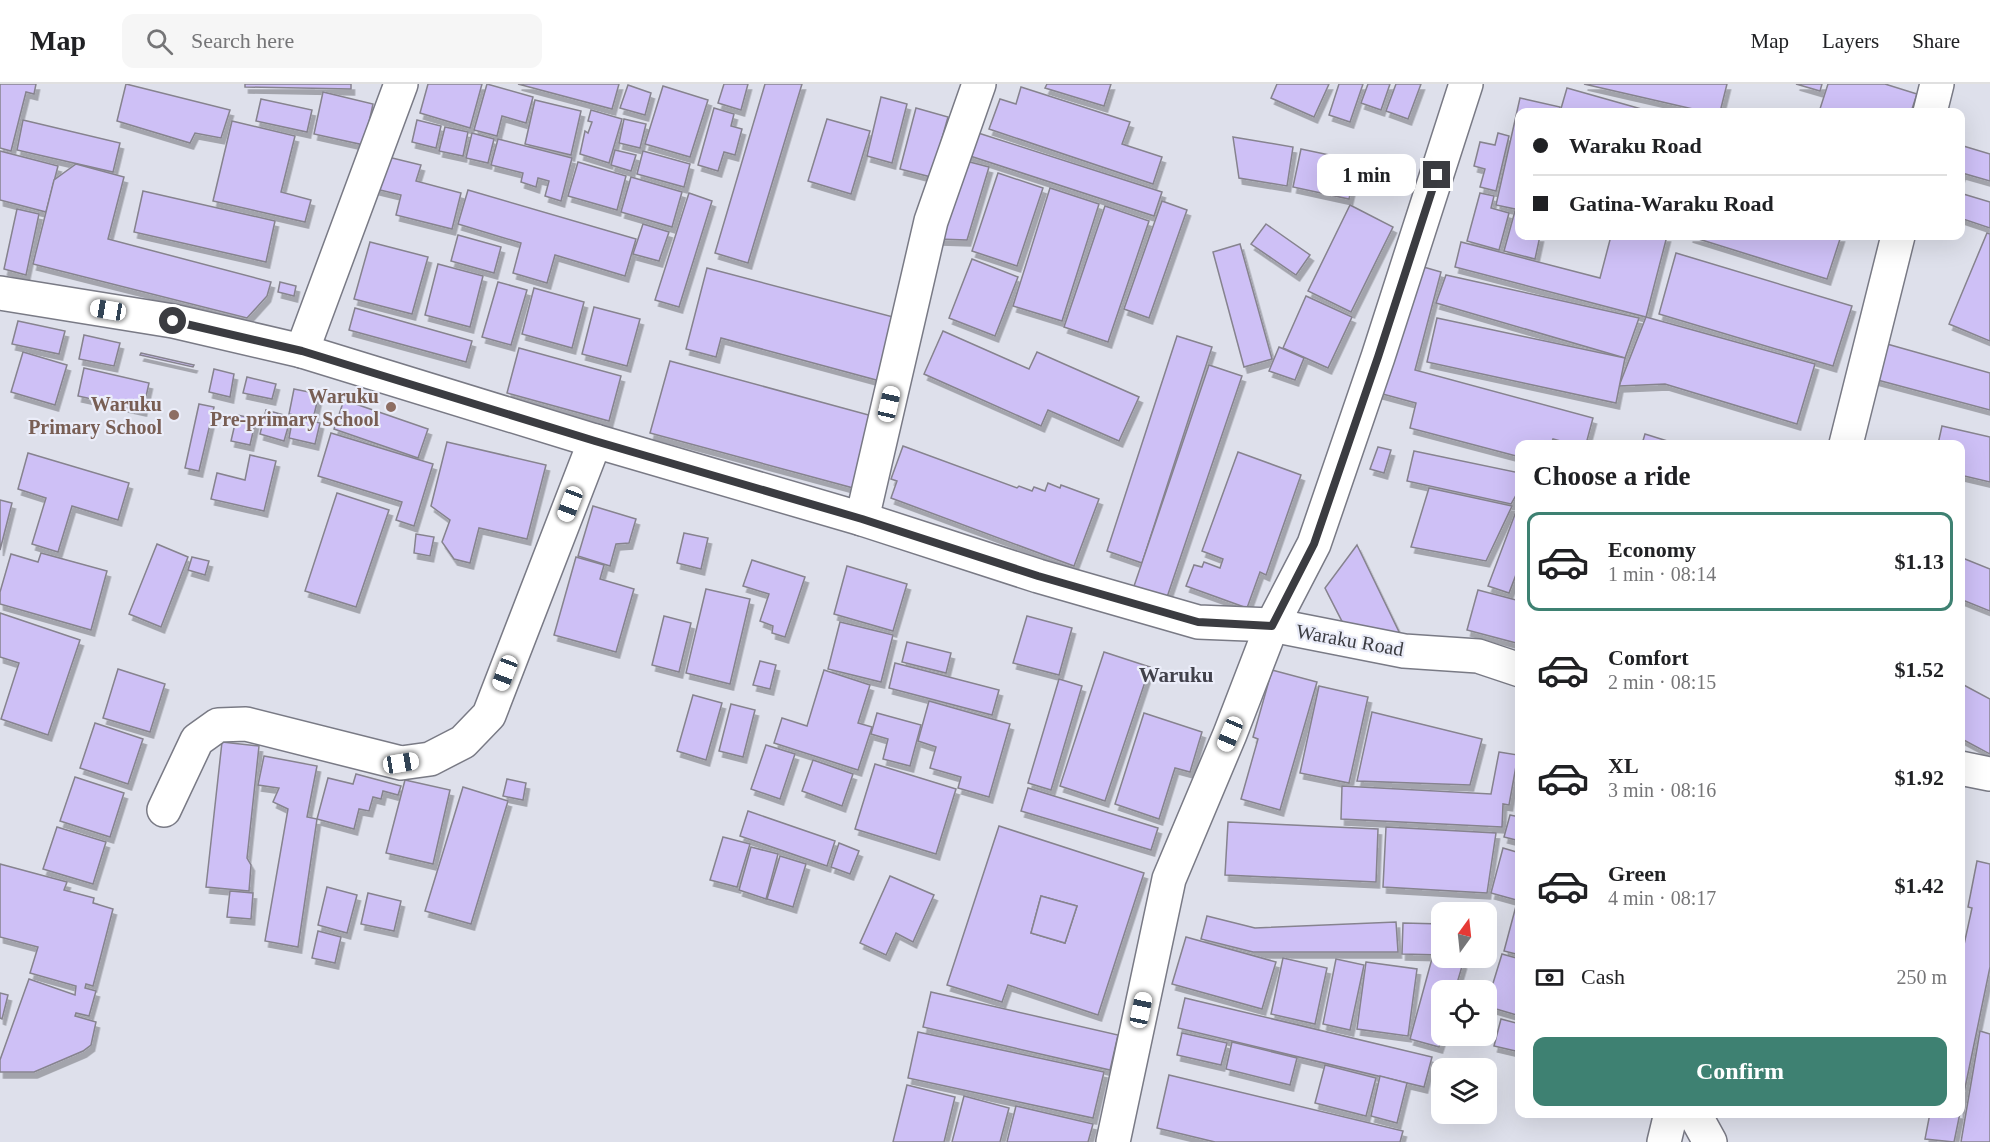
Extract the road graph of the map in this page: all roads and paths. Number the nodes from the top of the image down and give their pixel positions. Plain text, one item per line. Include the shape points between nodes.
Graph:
1 (401, 84) edge
2 (979, 84) edge
3 (1466, 84) edge
4 (1937, 84) edge
5 (1931, 108) edge
6 (1897, 240) edge
7 (0, 293) edge
8 (302, 351) junction
9 (1847, 440) edge
10 (595, 441) junction
11 (862, 519) junction
12 (1272, 626) junction
13 (1515, 668) edge
14 (1965, 769) edge
15 (1990, 774) edge
16 (164, 810) dead end
17 (1670, 1118) edge
18 (1697, 1118) edge
19 (1113, 1142) edge
20 (1664, 1142) edge
21 (1710, 1142) edge

1 - 8 street
2 - 11 street via 931,221
3 - 12 street via 1314,544
4 - 5 street
6 - 9 street
7 - 8 street, Waraku Road via 173,321
8 - 10 street, Waraku Road
10 - 11 street, Waraku Road
10 - 16 street via 489,715 463,742 430,759 401,763 246,724 218,725 197,740
11 - 12 street, Waraku Road via 1198,622
12 - 13 street, Waraku Road via 1404,651 1478,656
12 - 19 street via 1169,879
14 - 15 street
17 - 20 street
18 - 21 street

